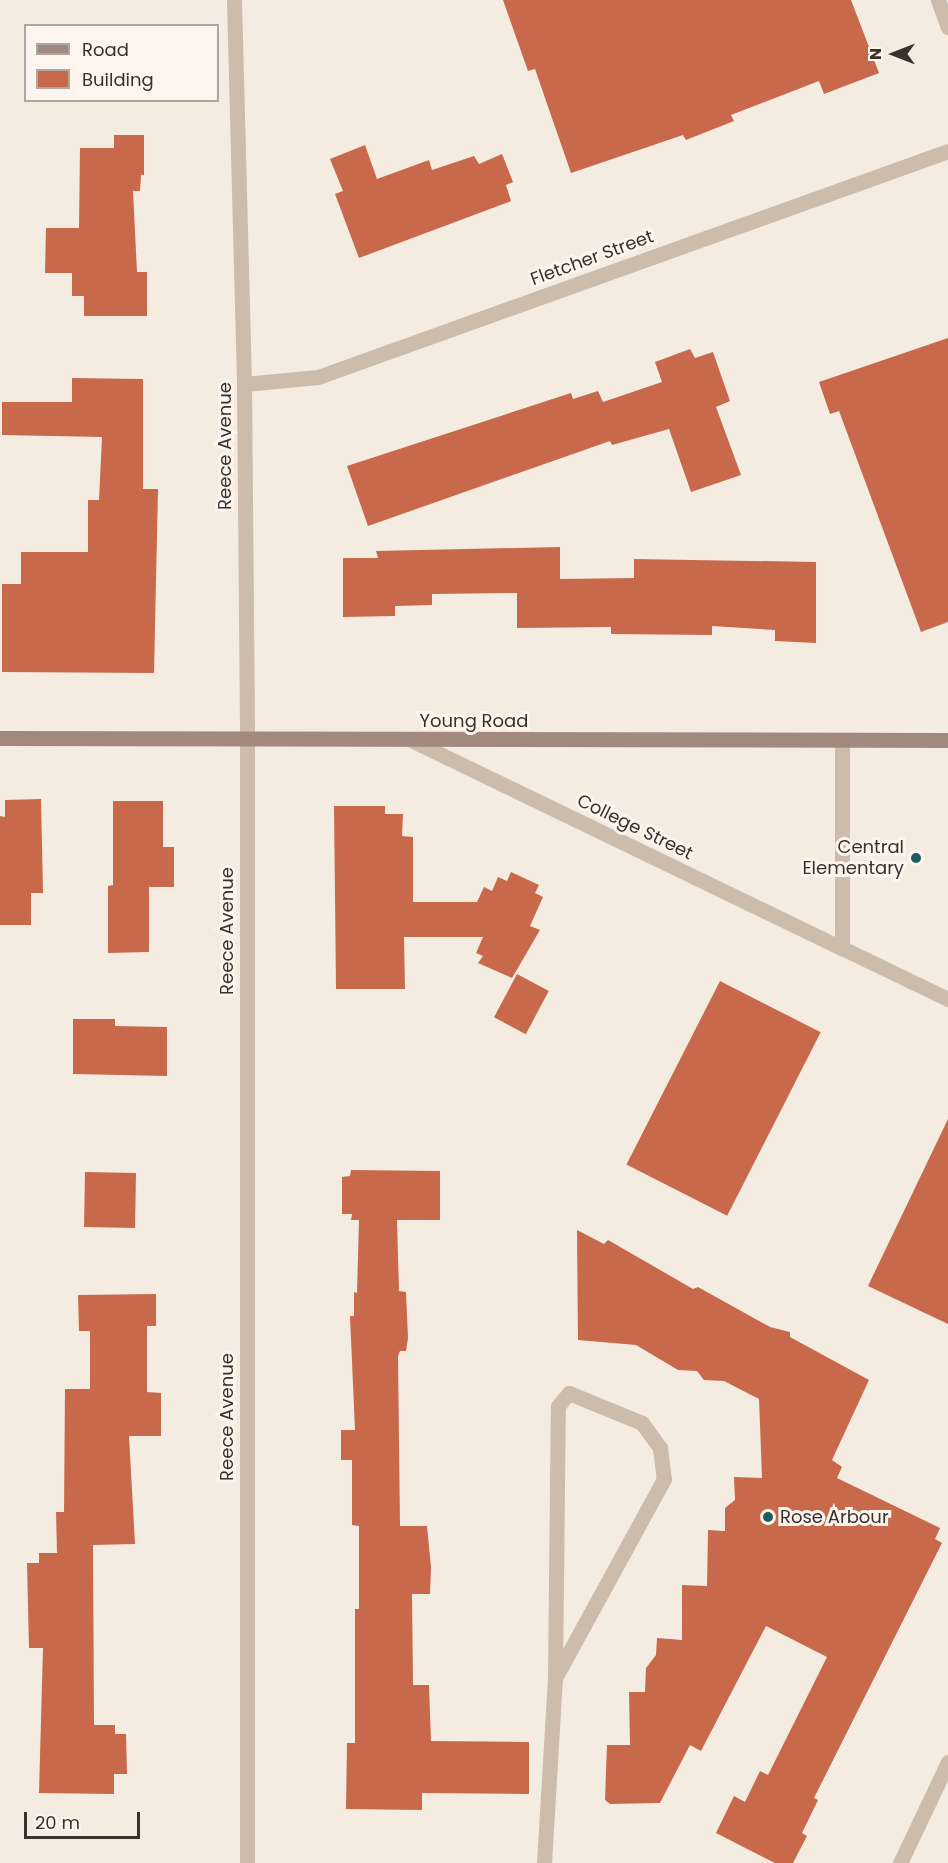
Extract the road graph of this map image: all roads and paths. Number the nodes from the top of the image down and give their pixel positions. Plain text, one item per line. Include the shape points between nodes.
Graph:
1 (234, 0) edge
2 (938, 0) edge
3 (948, 27) edge
4 (948, 151) edge
5 (244, 384) junction
6 (247, 736) junction
7 (0, 738) edge
8 (411, 740) junction
9 (842, 740) junction
10 (948, 740) edge
11 (842, 948) junction
12 (948, 999) edge
13 (555, 1678) junction
14 (948, 1762) edge
15 (247, 1863) edge
16 (543, 1863) edge
17 (900, 1863) edge

1 - 5 street, Reece Avenue
2 - 3 street
4 - 5 street, Fletcher Street via 318,376
5 - 6 street, Reece Avenue
6 - 7 street, Young Road
6 - 8 street, Young Road
6 - 15 street, Reece Avenue
8 - 9 street, Young Road
8 - 11 street, College Street
9 - 10 street, Young Road
9 - 11 street
11 - 12 street, College Street
13 - 13 street via 664,1479 660,1448 642,1423 569,1393 558,1406
13 - 16 street
14 - 17 street

